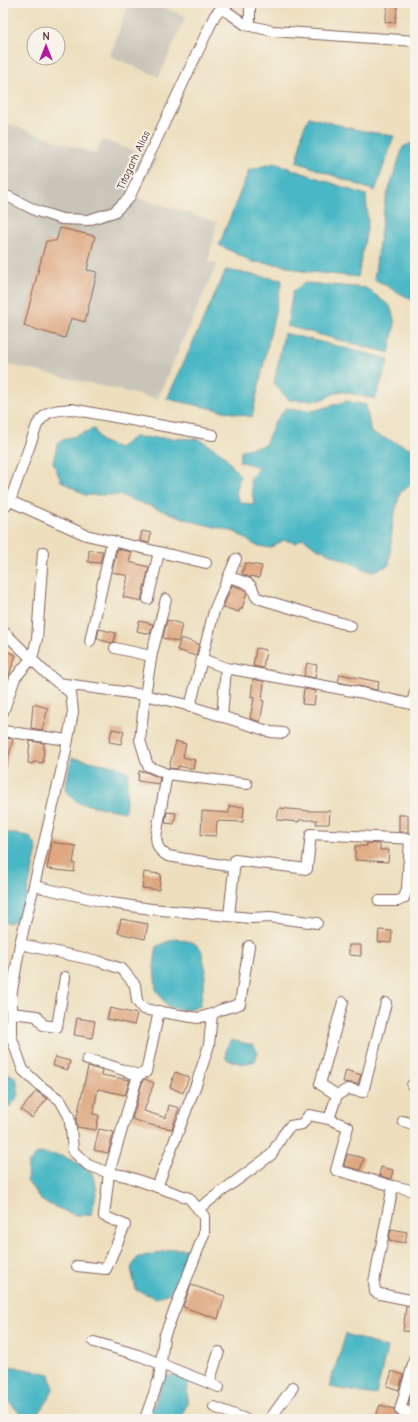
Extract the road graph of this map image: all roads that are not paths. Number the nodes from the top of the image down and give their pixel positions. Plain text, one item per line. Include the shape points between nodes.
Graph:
1 (250, 3) edge
2 (220, 6) edge
3 (250, 26) junction
4 (415, 41) edge
5 (3, 194) edge
6 (213, 435) dead end
7 (6, 505) edge
8 (112, 540) junction
9 (43, 552) dead end
10 (159, 552) junction
11 (236, 559) dead end
12 (206, 563) dead end
13 (228, 576) junction
14 (148, 599) dead end
15 (166, 599) dead end
16 (352, 626) dead end
17 (3, 632) edge
18 (90, 641) dead end
19 (115, 648) dead end
20 (151, 656) junction
21 (32, 658) junction
22 (202, 659) junction
23 (226, 668) junction
24 (58, 682) junction
25 (415, 692) edge
26 (144, 695) junction
27 (414, 704) edge
28 (190, 707) junction
29 (3, 712) edge
30 (222, 717) junction
31 (3, 732) edge
32 (283, 734) dead end
33 (68, 740) junction
34 (167, 774) junction
35 (247, 784) dead end
36 (412, 839) edge
37 (234, 867) junction
38 (34, 886) junction
39 (379, 901) dead end
40 (229, 916) junction
41 (317, 923) dead end
42 (20, 944) junction
43 (249, 946) dead end
44 (65, 977) dead end
45 (7, 996) edge
46 (343, 1002) dead end
47 (386, 1003) dead end
48 (159, 1011) junction
49 (11, 1012) junction
50 (212, 1014) junction
51 (87, 1060) dead end
52 (138, 1075) junction
53 (337, 1095) junction
54 (329, 1119) junction
55 (403, 1121) dead end
56 (415, 1125) edge
57 (109, 1173) junction
58 (393, 1186) junction
59 (157, 1187) junction
60 (415, 1191) edge
61 (198, 1209) junction
62 (77, 1266) dead end
63 (415, 1301) edge
64 (94, 1342) dead end
65 (219, 1352) dead end
66 (415, 1357) edge
67 (161, 1365) junction
68 (293, 1386) dead end
69 (214, 1407) dead end
70 (415, 1413) edge
71 (145, 1419) edge
72 (245, 1419) edge
73 (270, 1419) edge

1 - 3 street
2 - 3 street, Titagarh Alias
2 - 5 street, Titagarh Alias via 128,198 114,212 88,220 62,219 37,211
3 - 4 street, Titagarh Alias via 273,31
6 - 7 street via 71,409 50,411 37,425
7 - 8 street via 86,535
8 - 10 street
8 - 18 street
9 - 21 street via 37,639
10 - 12 street
10 - 14 street
11 - 13 street
13 - 16 street via 249,584 257,598
13 - 22 street via 214,611
15 - 20 street
17 - 21 street
19 - 20 street
20 - 26 street
21 - 24 street
21 - 29 street via 15,678
22 - 23 street
22 - 28 street
23 - 27 street
23 - 30 street
24 - 26 street
24 - 33 street via 71,693 73,712
25 - 27 street
26 - 28 street
26 - 34 street via 140,740 142,747 148,766
28 - 30 street
30 - 32 street
31 - 33 street
33 - 38 street
34 - 35 street
34 - 37 street via 156,846 168,856
36 - 37 street via 311,834 307,869 235,860
36 - 39 street via 404,898 398,901
37 - 40 street
38 - 40 street via 143,908
38 - 42 street
40 - 41 street via 270,917
42 - 45 street
42 - 48 street via 98,961 122,969 135,985 137,1001 144,1009
43 - 50 street via 240,1004
44 - 49 street via 57,1027 43,1025 37,1016
45 - 49 street
46 - 53 street via 320,1084
47 - 53 street via 364,1092 348,1089
48 - 50 street via 198,1018
48 - 52 street via 146,1072
49 - 57 street via 11,1036 23,1070 60,1100 69,1116 73,1151 88,1165
50 - 59 street via 209,1045
51 - 52 street
52 - 57 street
53 - 54 street
54 - 58 street via 348,1127 336,1170
54 - 61 street via 309,1115 302,1124 290,1126 271,1155
55 - 56 street
57 - 59 street
57 - 62 street via 104,1216 125,1225 106,1269
58 - 60 street
58 - 63 street via 374,1292
59 - 61 street via 189,1198
61 - 67 street via 204,1216 204,1234 164,1337
64 - 67 street
65 - 67 street via 214,1385
66 - 70 street via 400,1410
67 - 71 street via 159,1379
68 - 73 street
69 - 72 street

